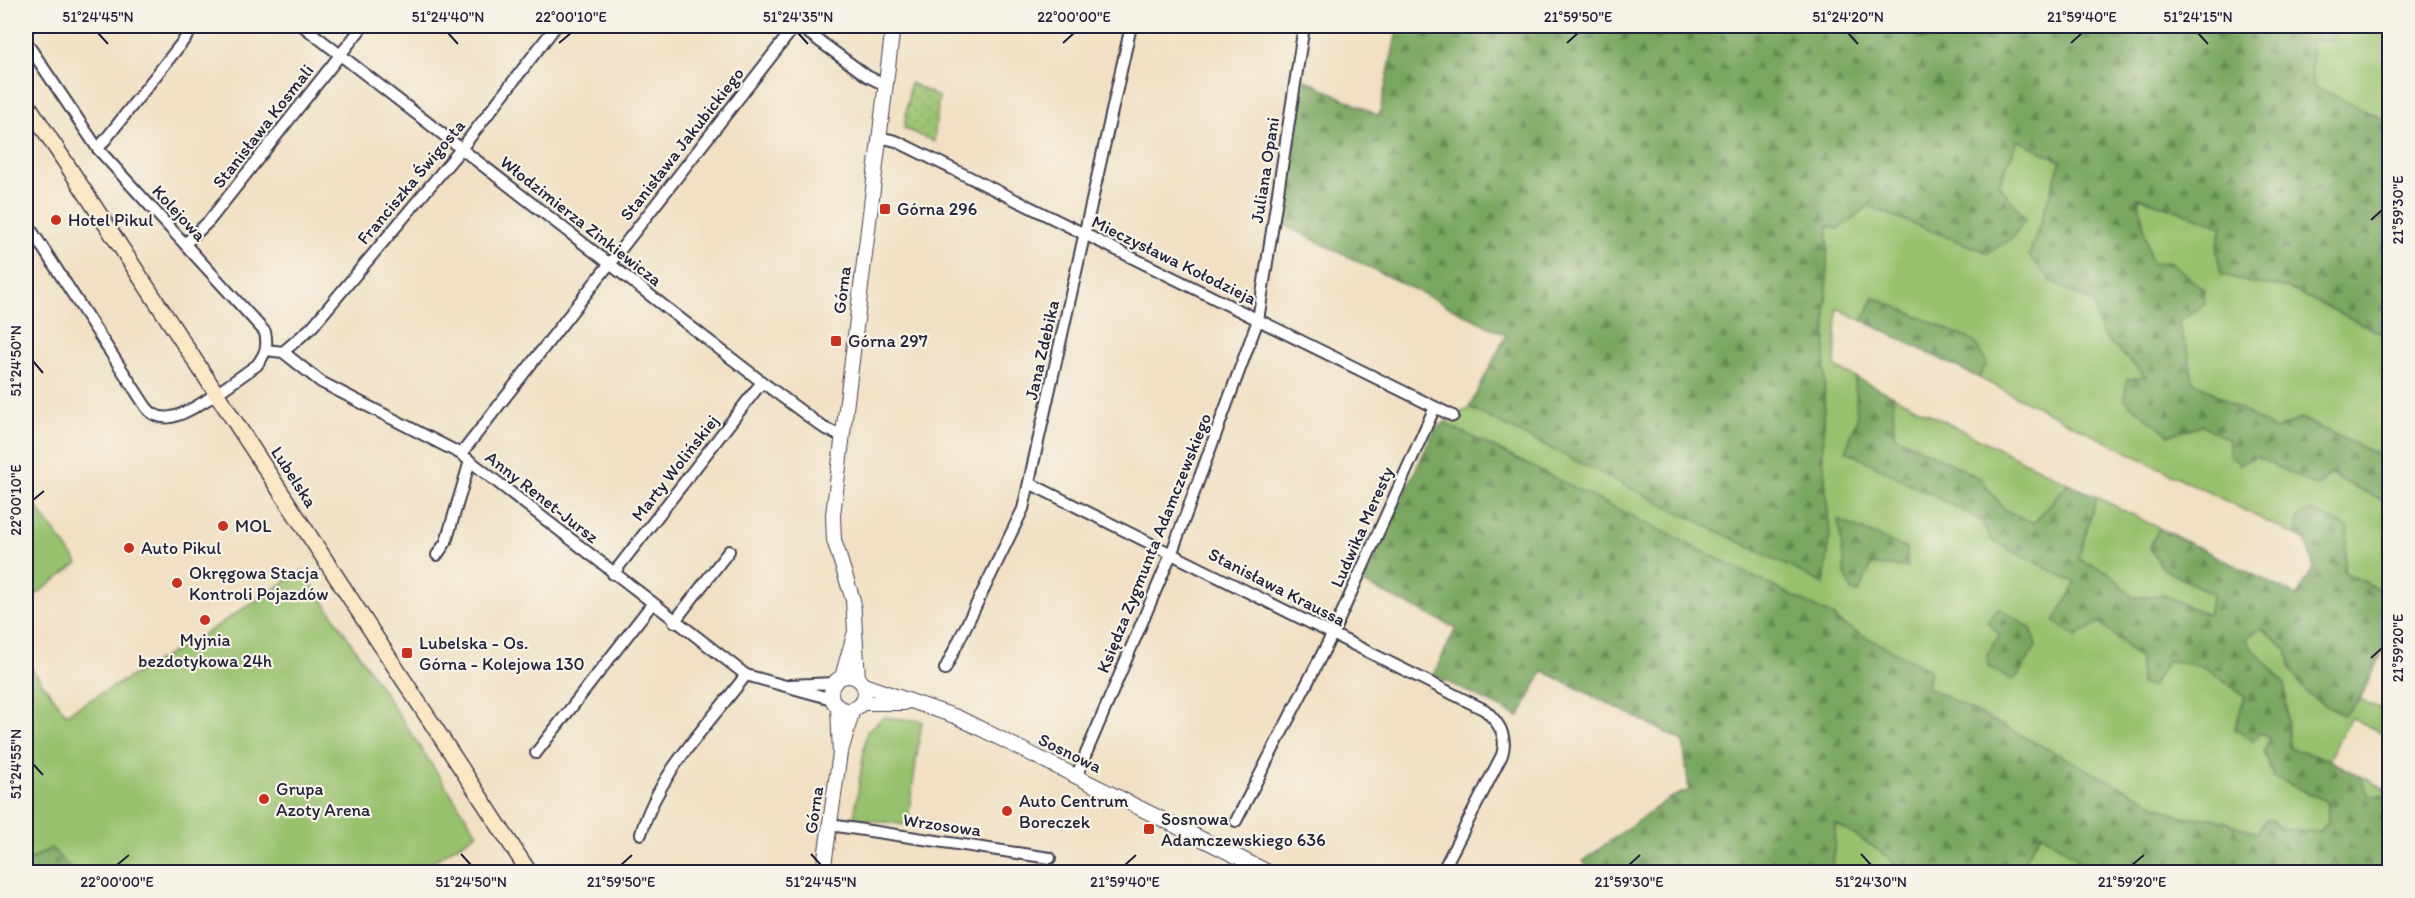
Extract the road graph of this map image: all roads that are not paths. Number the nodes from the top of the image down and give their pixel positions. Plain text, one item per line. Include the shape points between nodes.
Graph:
1 (195, 26) edge
2 (303, 26) edge
3 (363, 26) edge
4 (556, 26) edge
5 (797, 26) edge
6 (893, 26) edge
7 (1131, 26) edge
8 (1304, 26) edge
9 (26, 42) edge
10 (340, 55) junction
11 (885, 85) junction
12 (26, 102) edge
13 (879, 137) junction
14 (98, 149) junction
15 (461, 149) junction
16 (26, 222) edge
17 (1086, 235) junction
18 (185, 244) junction
19 (610, 264) junction
20 (1258, 320) junction
21 (266, 350) junction
22 (284, 352) junction
23 (762, 382) junction
24 (215, 393) junction
25 (1435, 407) junction
26 (1452, 416) dead end
27 (842, 436) junction
28 (465, 457) junction
29 (1029, 483) junction
30 (729, 551) dead end
31 (1172, 552) junction
32 (437, 555) dead end
33 (614, 574) junction
34 (652, 604) junction
35 (674, 622) junction
36 (856, 627) junction
37 (1332, 634) junction
38 (945, 669) dead end
39 (746, 675) junction
40 (838, 680) junction
41 (861, 682) junction
42 (788, 685) junction
43 (835, 703) junction
44 (918, 703) junction
45 (858, 706) junction
46 (536, 753) dead end
47 (840, 753) junction
48 (1076, 777) junction
49 (1236, 820) dead end
50 (830, 825) junction
51 (641, 834) dead end
52 (1050, 858) dead end
53 (1266, 872) edge
54 (529, 873) edge
55 (823, 873) edge
56 (1442, 873) edge

1 - 14 street
2 - 10 street, Włodzimierza Zinkiewicza
3 - 10 street, Stanisława Kosmali
4 - 15 street, Franciszka Świgosta
5 - 11 street
5 - 19 street, Stanisława Jakubickiego
6 - 11 street, Górna
7 - 17 street, Jana Zdebika
8 - 20 street, Juliana Opani
9 - 14 street, Kolejowa
10 - 15 street, Włodzimierza Zinkiewicza
10 - 18 street, Stanisława Kosmali via 209,221
11 - 13 street, Górna
12 - 24 main road, Lubelska
13 - 17 street, Mieczysława Kołodzieja via 896,141
13 - 27 street, Górna
14 - 18 street, Kolejowa
15 - 19 street, Włodzimierza Zinkiewicza
15 - 22 street, Franciszka Świgosta via 312,327
16 - 24 street via 149,411 156,416 174,417
17 - 20 street, Mieczysława Kołodzieja
17 - 29 street, Jana Zdebika
18 - 21 street, Kolejowa via 265,332
19 - 23 street, Włodzimierza Zinkiewicza
19 - 28 street, Stanisława Jakubickiego
20 - 25 street, Mieczysława Kołodzieja
20 - 31 street, Księdza Zygmunta Adamczewskiego
21 - 22 street
21 - 24 street via 257,365
22 - 28 street, Anny Renet-Jursz via 321,382
23 - 27 street, Włodzimierza Zinkiewicza via 824,428
23 - 33 street, Marty Wolińskiej
24 - 54 main road, Lubelska
25 - 26 street, Mieczysława Kołodzieja
25 - 37 street, Ludwika Meresty
27 - 36 street, Górna via 834,540 854,600
28 - 32 street, Stanisława Jakubickiego via 446,542
28 - 33 street, Anny Renet-Jursz
29 - 31 street, Stanisława Kraussa
29 - 38 street, Jana Zdebika via 1023,509
30 - 35 street
31 - 37 street, Stanisława Kraussa
31 - 48 street, Księdza Zygmunta Adamczewskiego
33 - 34 street, Anny Renet-Jursz
34 - 35 street, Anny Renet-Jursz
34 - 46 street
35 - 39 street, Anny Renet-Jursz
36 - 40 street, Górna
36 - 41 street, Górna
37 - 49 street, Ludwika Meresty
37 - 56 street, Stanisława Kraussa via 1485,710 1502,731 1502,755
39 - 42 street, Anny Renet-Jursz
39 - 51 street via 671,771
40 - 41 street, Sosnowa
40 - 42 street, Anny Renet-Jursz
40 - 43 street, Górna
41 - 44 street, Sosnowa
41 - 45 street, Górna via 866,694
42 - 43 street, Anny Renet-Jursz
43 - 45 street, Sosnowa
43 - 47 street, Górna
44 - 45 street, Sosnowa
44 - 48 street, Sosnowa via 957,717
45 - 47 street, Górna
47 - 50 street, Górna
48 - 53 street, Sosnowa
50 - 52 street, Wrzosowa
50 - 55 street, Górna

